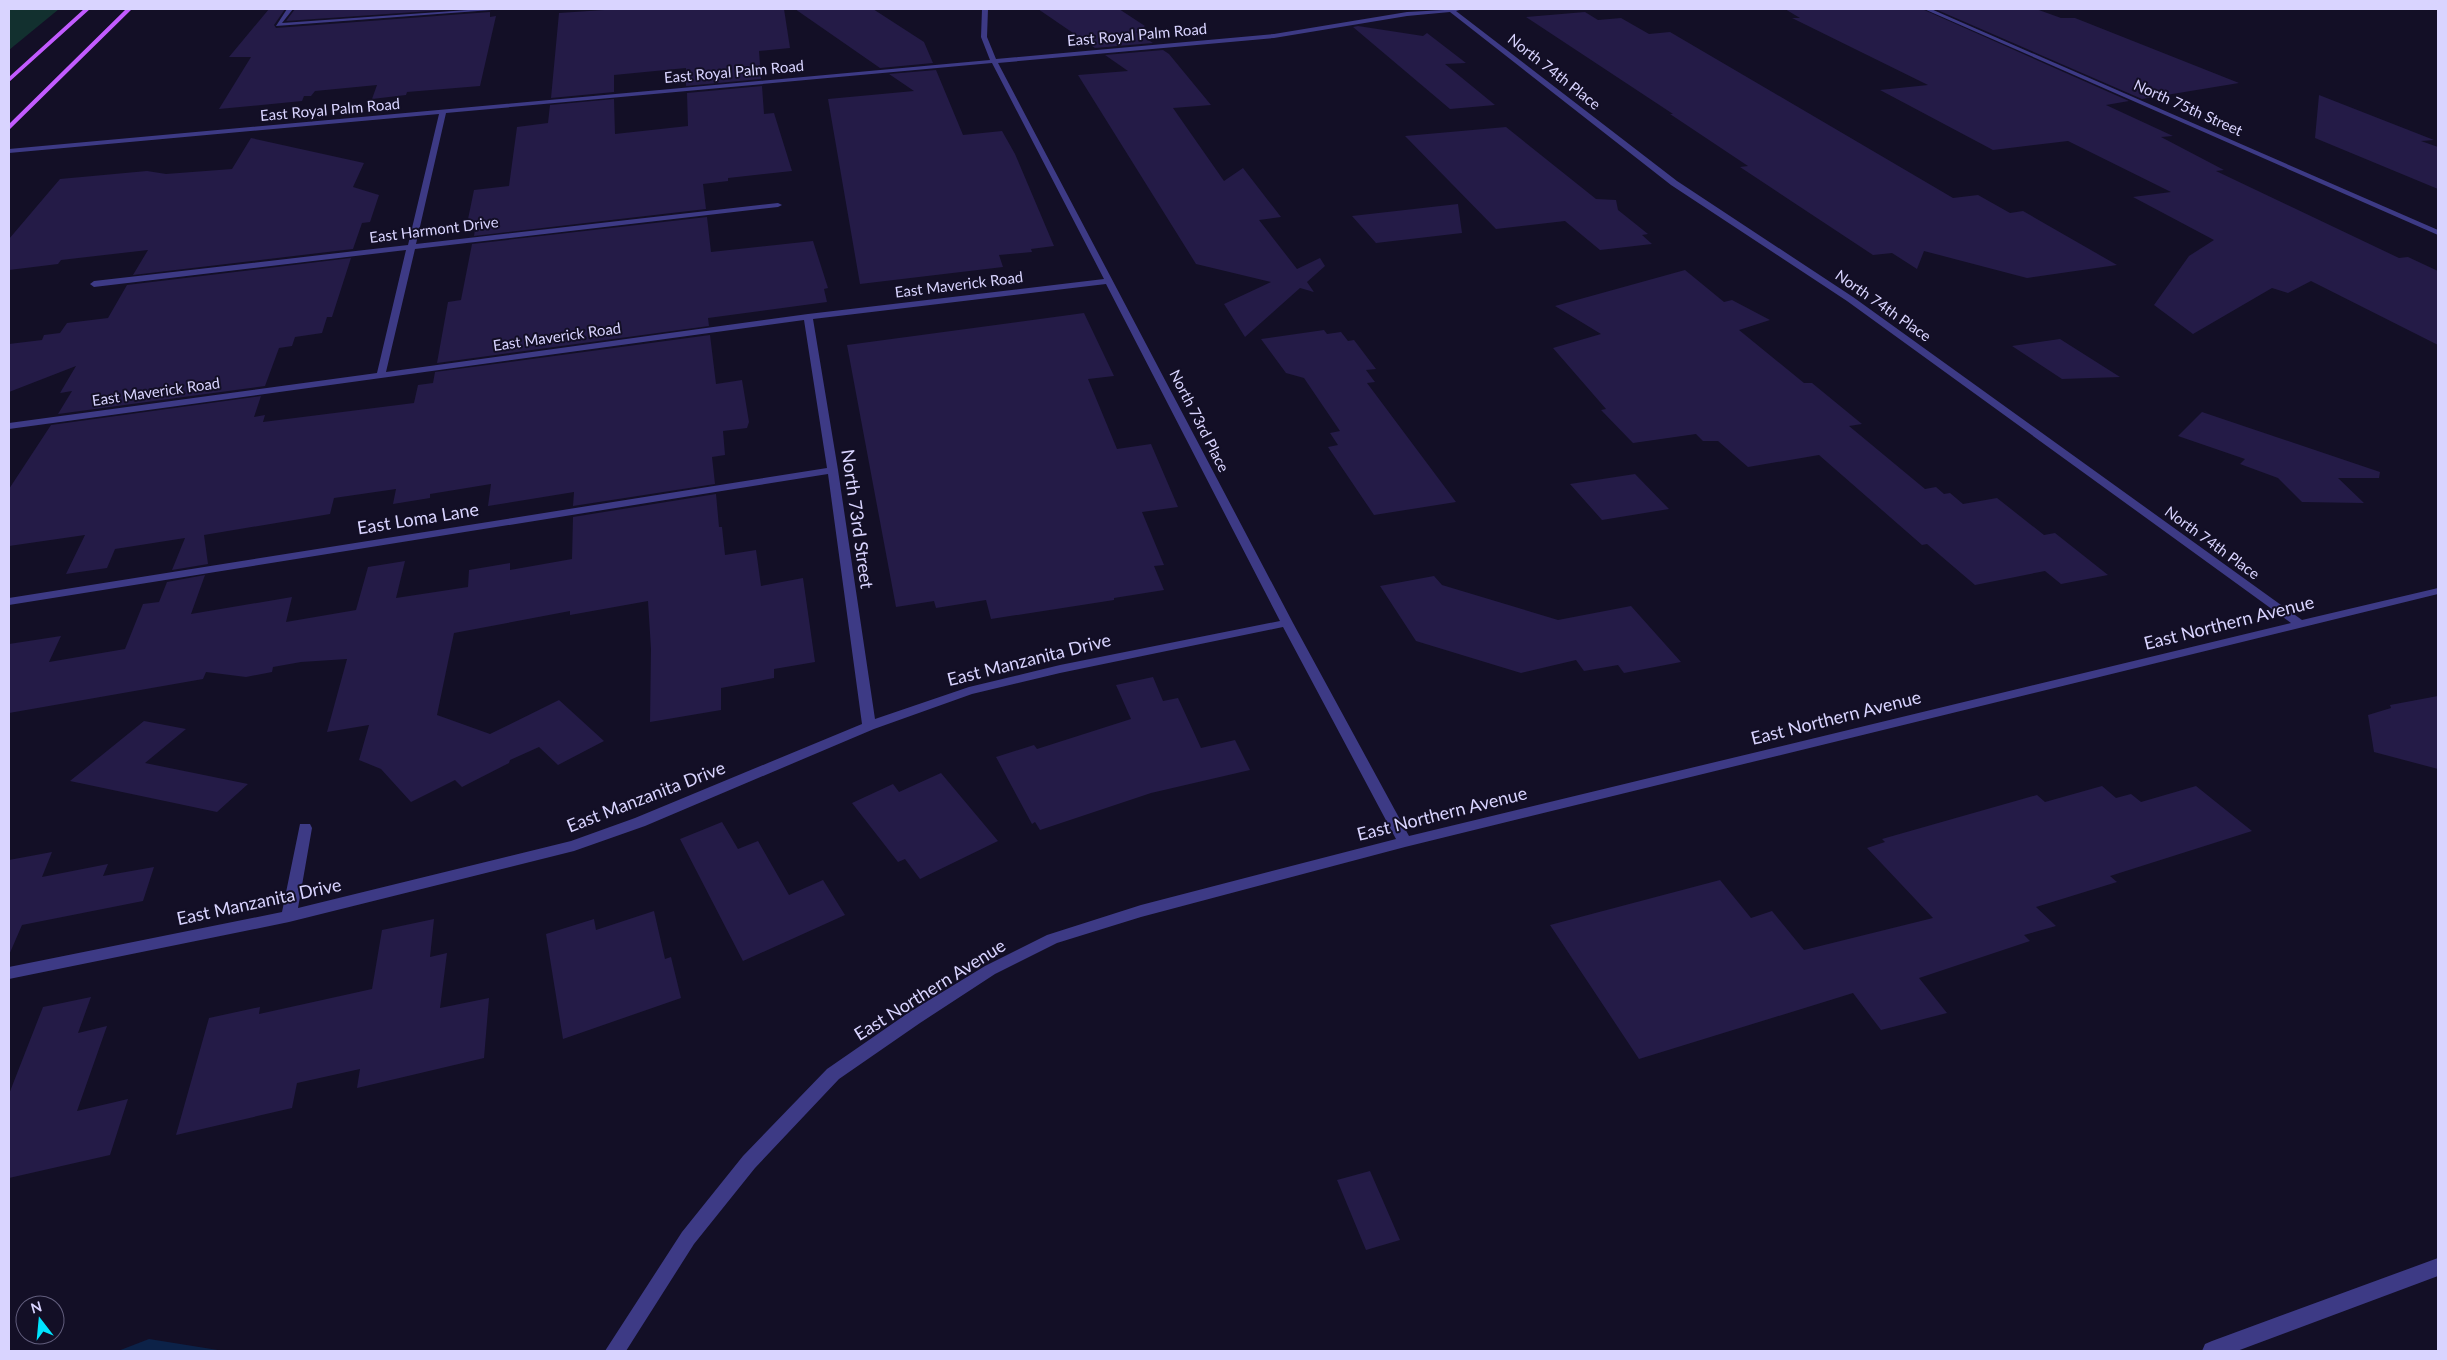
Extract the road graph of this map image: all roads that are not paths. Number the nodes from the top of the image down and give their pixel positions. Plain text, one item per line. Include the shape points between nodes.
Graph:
1 (87, 9) edge
2 (129, 9) edge
3 (290, 9) edge
4 (502, 9) edge
5 (985, 9) edge
6 (1454, 9) edge
7 (1927, 9) edge
8 (994, 61) junction
9 (9, 80) edge
10 (443, 112) junction
11 (9, 128) edge
12 (9, 151) edge
13 (778, 205) dead end
14 (2438, 233) edge
15 (412, 247) junction
16 (1110, 281) junction
17 (94, 284) dead end
18 (808, 317) junction
19 (381, 375) junction
20 (9, 426) edge
21 (833, 470) junction
22 (2438, 591) edge
23 (9, 602) edge
24 (1287, 623) junction
25 (2301, 625) junction
26 (869, 726) junction
27 (305, 828) dead end
28 (1405, 842) junction
29 (289, 916) junction
30 (9, 974) edge
31 (2438, 1268) edge
32 (615, 1351) edge
33 (2212, 1351) edge

1 - 9 main road
2 - 11 main road
3 - 4 street via 278,25
5 - 8 street, North 73rd Place via 984,37
6 - 8 street, East Royal Palm Road via 1274,36
6 - 25 street, North 74th Place via 1674,183 1850,298
7 - 14 street, North 75th Street
8 - 10 street, East Royal Palm Road
8 - 16 street, North 73rd Place
10 - 12 street, East Royal Palm Road
10 - 15 street
13 - 15 street, East Harmont Drive
15 - 17 street, East Harmont Drive
15 - 19 street
16 - 18 street, East Maverick Road
16 - 24 street, North 73rd Place
18 - 19 street, East Maverick Road
18 - 21 street, North 73rd Street
19 - 20 street, East Maverick Road
21 - 23 street, East Loma Lane
21 - 26 street, North 73rd Street
22 - 25 street, East Northern Avenue
24 - 26 street, East Manzanita Drive via 1042,673 969,691
24 - 28 street, North 73rd Place
25 - 28 street, East Northern Avenue
26 - 29 street, East Manzanita Drive via 640,822 574,846
27 - 29 street
28 - 32 street, East Northern Avenue via 1141,911 1052,939 990,970 914,1018 833,1074 749,1162 688,1238
29 - 30 street, East Manzanita Drive
31 - 33 street

